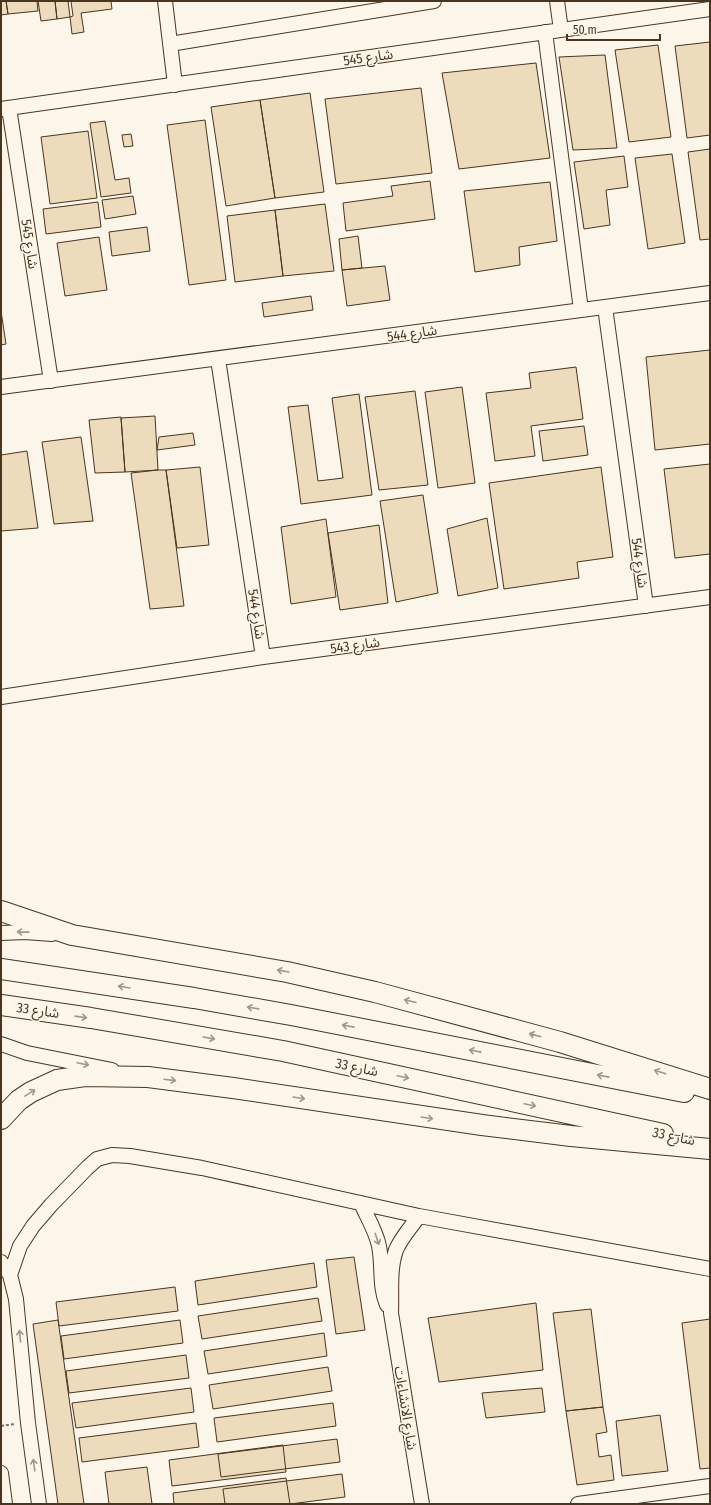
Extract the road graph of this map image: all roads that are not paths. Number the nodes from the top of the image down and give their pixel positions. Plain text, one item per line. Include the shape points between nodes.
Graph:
1 (165, 1) edge
2 (434, 1) edge
3 (557, 1) edge
4 (710, 9) edge
5 (561, 30) junction
6 (545, 32) junction
7 (170, 44) junction
8 (175, 85) junction
9 (5, 108) edge
10 (710, 292) edge
11 (605, 307) junction
12 (581, 310) junction
13 (218, 358) junction
14 (51, 381) junction
15 (1, 387) edge
16 (710, 597) edge
17 (646, 606) junction
18 (263, 657) junction
19 (1, 697) edge
20 (1, 911) edge
21 (1, 933) edge
22 (72, 935) junction
23 (1, 969) edge
24 (1, 1005) edge
25 (1, 1044) edge
26 (148, 1077) junction
27 (710, 1089) edge
28 (710, 1097) edge
29 (1, 1119) edge
30 (710, 1144) edge
31 (710, 1149) edge
32 (361, 1203) junction
33 (418, 1216) junction
34 (1, 1262) edge
35 (710, 1269) edge
36 (10, 1275) junction
37 (390, 1313) junction
38 (1, 1473) edge
39 (710, 1486) edge
40 (5, 1504) edge
41 (39, 1504) edge
42 (422, 1504) edge
43 (578, 1504) edge

1 - 7 street
2 - 7 street
3 - 5 street
4 - 5 street, شارع 545
5 - 6 street, شارع 545
6 - 8 street, شارع 545
6 - 12 street
7 - 8 street
8 - 9 street, شارع 545
9 - 14 street, شارع 545
10 - 11 street, شارع 544
11 - 12 street, شارع 544
11 - 17 street, شارع 544
12 - 13 street, شارع 544
13 - 14 street, شارع 544
13 - 18 street, شارع 544
14 - 15 street, شارع 544
16 - 17 street, شارع 543
17 - 18 street, شارع 543
18 - 19 street, شارع 543
20 - 22 highway
22 -> 21 street
27 -> 22 highway via 554,1040 375,992 287,972
28 -> 23 highway via 291,1015
24 -> 30 highway, شارع 33 via 283,1051
25 -> 26 street via 27,1054
29 -> 26 highway via 25,1096 57,1080 85,1076
26 -> 31 highway via 489,1126
32 - 33 street
32 - 36 street via 202,1168 130,1156 106,1156 97,1159 87,1168 28,1232 17,1252
32 -> 37 street, شارع الانشاءات via 379,1247 382,1287
33 - 35 street
33 - 37 street, شارع الانشاءات via 396,1250
34 - 36 street
41 -> 36 street via 16,1299
37 - 42 street, شارع الانشاءات
38 - 40 street
39 - 43 street

